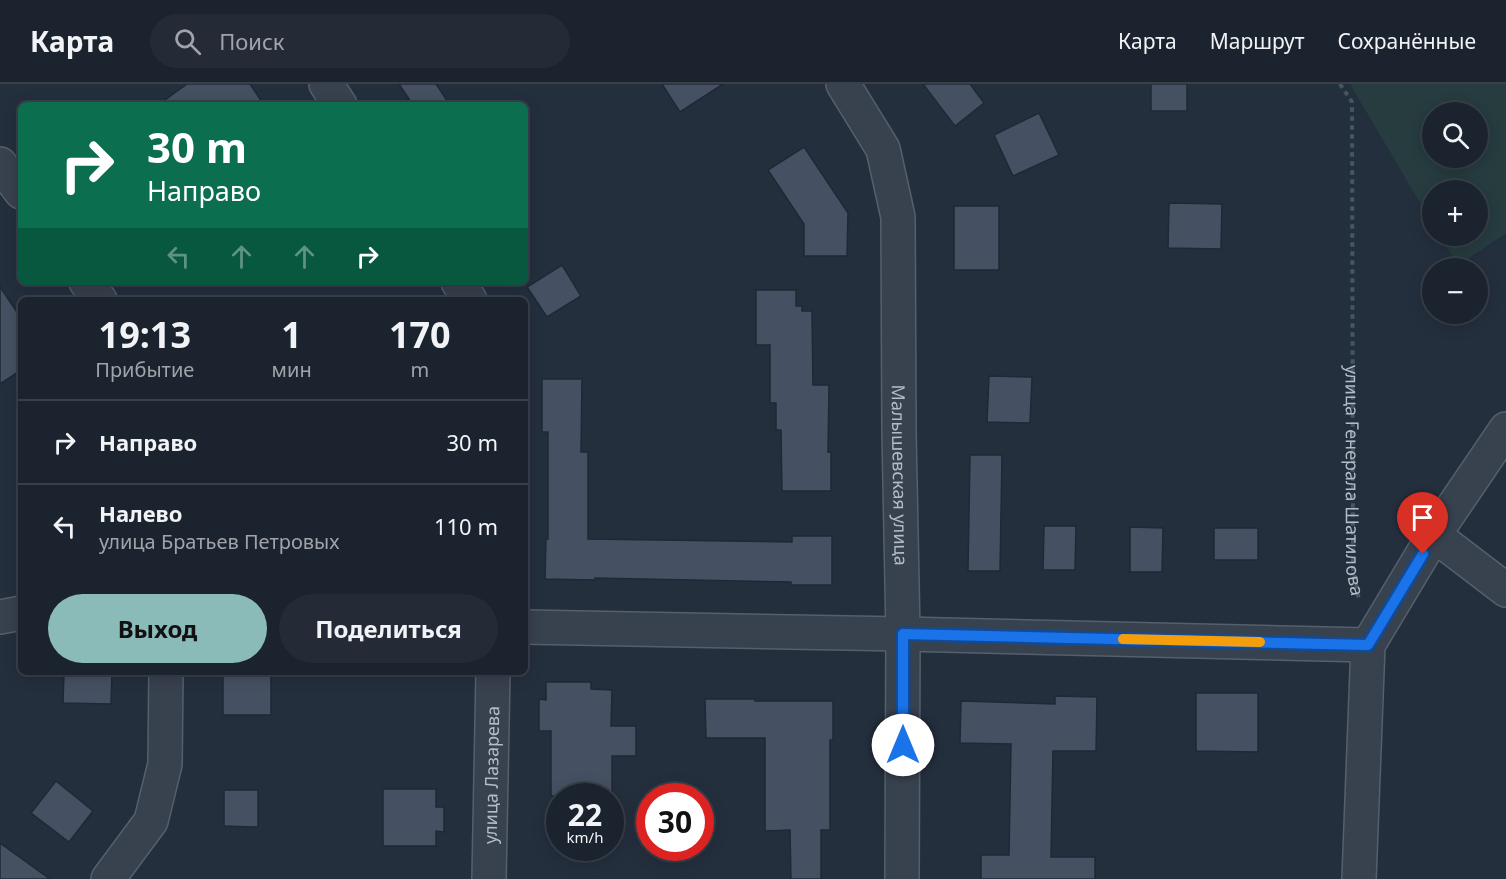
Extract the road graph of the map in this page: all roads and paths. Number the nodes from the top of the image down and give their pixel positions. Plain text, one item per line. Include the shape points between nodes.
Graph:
1 (326, 84) edge
2 (843, 84) edge
3 (1340, 84) edge
4 (338, 102) edge
5 (0, 164) edge
6 (18, 188) edge
7 (88, 285) edge
8 (98, 297) edge
9 (1506, 429) edge
10 (1434, 535) junction
11 (1506, 590) edge
12 (1360, 601) dead end
13 (18, 614) edge
14 (0, 617) edge
15 (528, 627) edge
16 (903, 634) junction
17 (1368, 645) junction
18 (166, 675) edge
19 (493, 675) edge
20 (108, 879) edge
21 (489, 879) edge
22 (902, 879) edge
23 (1359, 879) edge

1 - 4 street
2 - 16 street, Малышевская улица via 883,149 898,217
3 - 12 path, улица Генерала Шатилова via 1352,102 1353,568
5 - 6 street
7 - 8 street
9 - 10 street
10 - 11 street
10 - 17 street
13 - 14 street
15 - 16 street
16 - 17 street
16 - 22 street, Малышевская улица
17 - 23 street
18 - 20 street via 165,764 151,821
19 - 21 street, улица Лазарева

